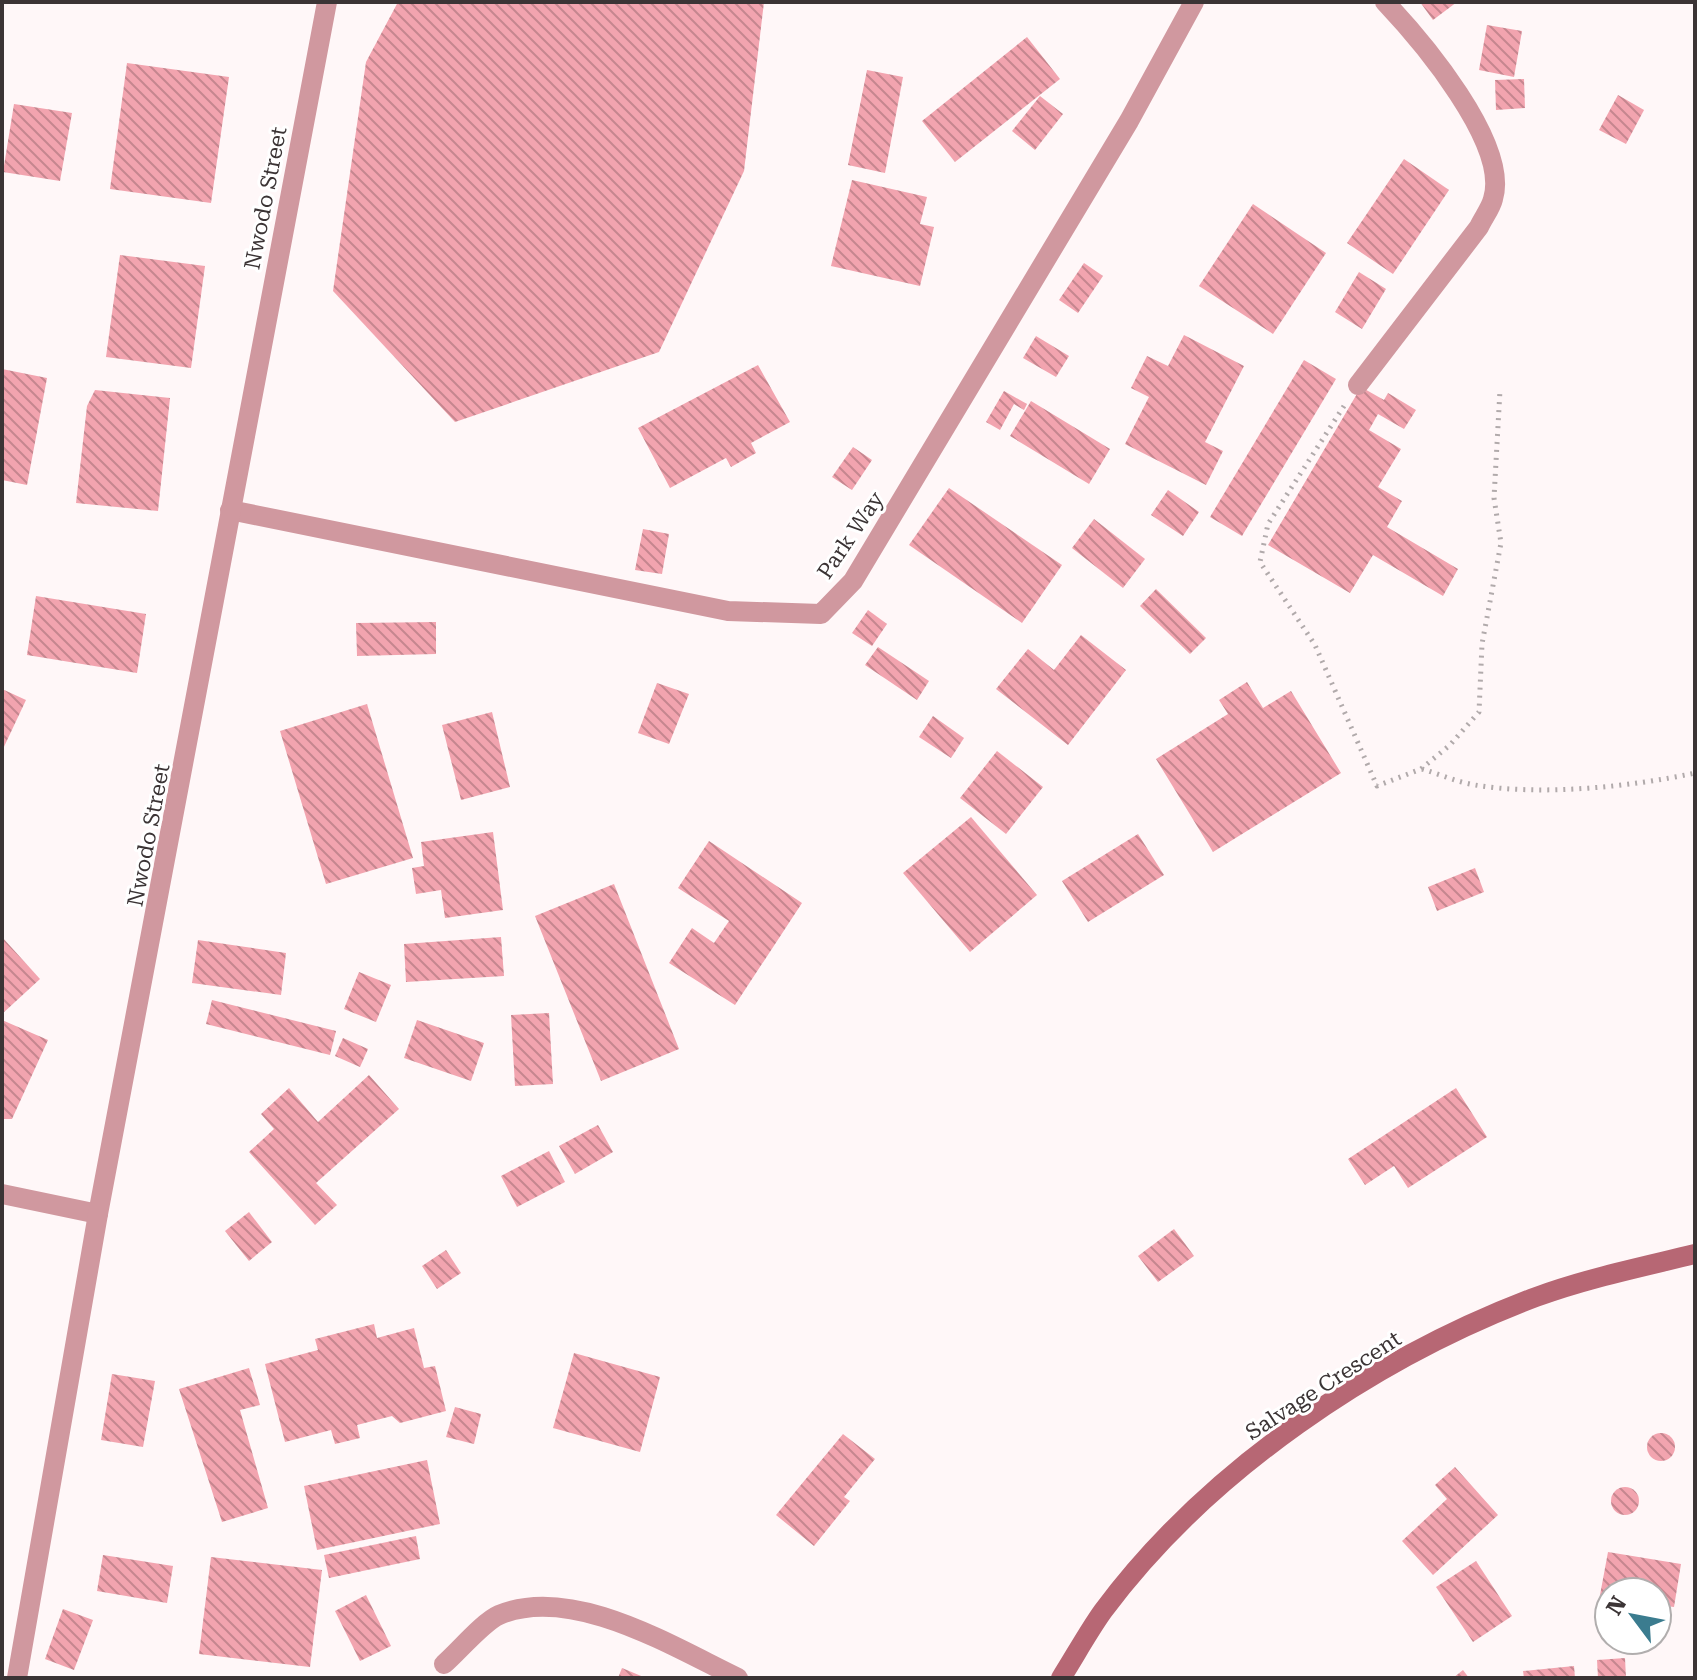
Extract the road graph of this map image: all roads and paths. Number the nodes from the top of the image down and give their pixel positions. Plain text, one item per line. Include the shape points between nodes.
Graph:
1 (327, 2) edge
2 (1194, 2) edge
3 (1385, 2) edge
4 (1358, 385) joint
5 (1500, 390) dead end
6 (230, 510) junction
7 (1421, 769) junction
8 (1695, 773) edge
9 (2, 1194) edge
10 (98, 1214) junction
11 (1695, 1254) edge
12 (444, 1664) dead end
13 (17, 1678) edge
14 (738, 1678) edge
15 (1061, 1678) edge

1 - 6 street, Nwodo Street
2 - 6 street, Park Way via 1129,121 853,581 821,614 728,611
3 - 4 street via 1427,48 1470,113 1494,176 1494,198 1479,227
4 - 7 path via 1268,524 1260,562 1315,645 1377,786
5 - 7 path via 1494,498 1501,543 1482,644 1479,712
6 - 10 street, Nwodo Street
7 - 8 path via 1475,785 1561,789 1648,783
9 - 10 street
10 - 13 street, Nwodo Street
11 - 15 main road, Salvage Crescent via 1536,1297 1416,1352 1320,1410 1237,1470 1172,1530 1103,1611
12 - 14 street via 498,1615 557,1605 588,1611

